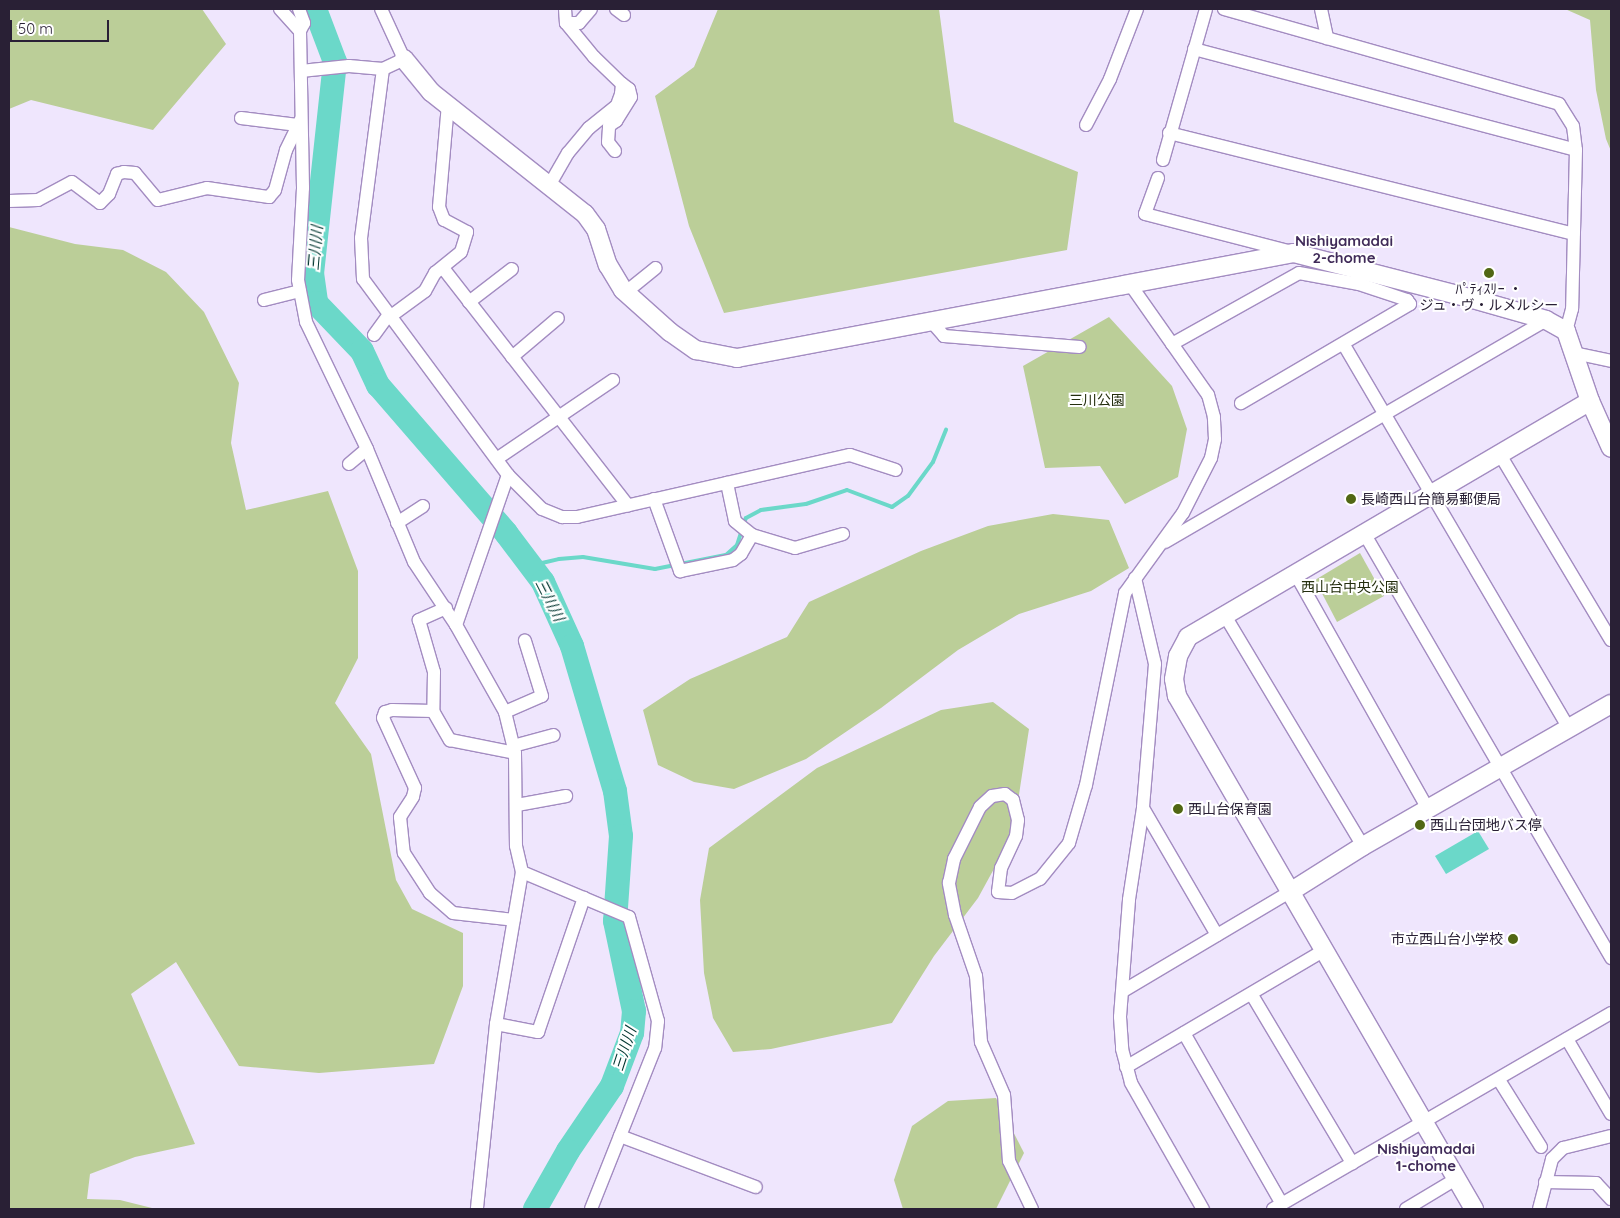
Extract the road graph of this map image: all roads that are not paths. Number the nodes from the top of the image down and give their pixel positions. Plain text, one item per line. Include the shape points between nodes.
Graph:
1 (280, 9) edge
2 (300, 9) edge
3 (381, 9) edge
4 (565, 9) edge
5 (591, 9) edge
6 (1137, 9) edge
7 (1206, 9) edge
8 (1224, 9) edge
9 (1321, 9) edge
10 (1243, 12) edge
11 (566, 23) junction
12 (300, 31) junction
13 (1327, 38) junction
14 (1194, 49) junction
15 (404, 60) junction
16 (383, 69) junction
17 (301, 71) junction
18 (622, 84) junction
19 (448, 104) junction
20 (241, 118) dead end
21 (300, 121) junction
22 (1086, 125) dead end
23 (1169, 133) junction
24 (1576, 150) junction
25 (615, 151) dead end
26 (1163, 160) dead end
27 (1158, 178) dead end
28 (550, 184) junction
29 (9, 201) edge
30 (1574, 234) junction
31 (1294, 253) junction
32 (443, 268) junction
33 (656, 268) dead end
34 (512, 269) dead end
35 (1130, 284) junction
36 (300, 291) junction
37 (626, 292) junction
38 (264, 300) dead end
39 (469, 302) junction
40 (390, 315) junction
41 (558, 318) dead end
42 (1546, 320) junction
43 (931, 322) junction
44 (1566, 331) junction
45 (374, 335) dead end
46 (1172, 344) junction
47 (1344, 345) junction
48 (1080, 347) dead end
49 (1574, 353) junction
50 (512, 357) junction
51 (1611, 361) edge
52 (613, 380) dead end
53 (1590, 401) junction
54 (1241, 403) dead end
55 (1386, 414) junction
56 (558, 419) junction
57 (1611, 448) edge
58 (367, 449) junction
59 (1499, 453) junction
60 (498, 458) junction
61 (349, 464) dead end
62 (896, 470) dead end
63 (508, 475) junction
64 (727, 483) junction
65 (1432, 492) junction
66 (654, 499) junction
67 (423, 506) dead end
68 (628, 506) junction
69 (397, 523) junction
70 (748, 533) junction
71 (1364, 533) junction
72 (843, 534) dead end
73 (1161, 544) junction
74 (1295, 573) junction
75 (1135, 578) junction
76 (446, 608) junction
77 (1224, 614) junction
78 (456, 624) junction
79 (1611, 640) edge
80 (525, 641) dead end
81 (1154, 664) junction
82 (1175, 668) junction
83 (1611, 704) edge
84 (433, 712) junction
85 (505, 712) junction
86 (1569, 728) junction
87 (554, 735) dead end
88 (514, 749) junction
89 (1498, 769) junction
90 (566, 796) dead end
91 (516, 805) junction
92 (1144, 808) junction
93 (1428, 809) junction
94 (1363, 846) junction
95 (522, 872) junction
96 (1290, 892) junction
97 (584, 898) junction
98 (514, 920) junction
99 (1217, 935) junction
100 (1325, 950) junction
101 (1611, 958) edge
102 (1123, 991) junction
103 (1252, 995) junction
104 (1611, 1013) edge
105 (496, 1024) junction
106 (1184, 1034) junction
107 (1567, 1039) junction
108 (1126, 1067) junction
109 (1499, 1080) junction
110 (1611, 1114) edge
111 (1425, 1123) junction
112 (620, 1136) junction
113 (1611, 1136) edge
114 (1541, 1147) dead end
115 (1352, 1163) junction
116 (1456, 1179) junction
117 (1545, 1182) junction
118 (756, 1187) dead end
119 (1611, 1199) edge
120 (1277, 1207) edge
121 (477, 1209) edge
122 (591, 1209) edge
123 (1032, 1209) edge
124 (1203, 1209) edge
125 (1406, 1209) edge
126 (1474, 1209) edge
127 (1539, 1209) edge

1 - 12 street
2 - 12 street via 304,23
3 - 15 street
4 - 11 street
5 - 11 street via 580,23
6 - 22 street via 1110,78
7 - 14 street
8 - 10 street
9 - 13 street
10 - 13 street
11 - 18 street via 594,58
12 - 17 street
13 - 24 street via 1559,104 1573,126
14 - 23 street
14 - 24 street
15 - 16 street
15 - 19 street via 431,92
16 - 17 street via 349,66
16 - 40 street via 360,265 363,279
17 - 21 street
18 - 25 street via 629,89 631,96 616,121 609,126 608,142
18 - 28 street via 617,105 589,128 568,153
19 - 28 street
19 - 32 street via 439,207 444,220 467,232 461,252
20 - 21 street
21 - 29 street via 269,198 207,188 158,200 135,173 124,172 118,174 109,194 100,203 72,182 38,200
21 - 36 street
23 - 26 street
23 - 30 street
24 - 30 street
27 - 31 street via 1145,214
28 - 37 street via 585,214 596,229 608,265
30 - 44 street via 1572,309
31 - 35 street
31 - 42 street
32 - 39 street
32 - 40 street via 435,273 425,291
33 - 37 street
34 - 39 street
35 - 43 street
35 - 46 street
36 - 38 street
36 - 58 street via 306,322
37 - 43 street via 670,332 696,350 738,358
39 - 50 street
40 - 45 street
40 - 60 street
41 - 50 street
42 - 44 street
42 - 55 street
43 - 48 street via 944,336
44 - 49 street
46 - 47 street via 1298,273 1359,284 1407,300 1410,304
46 - 73 street via 1208,395 1215,439 1206,473
47 - 54 street
47 - 55 street
49 - 51 street
49 - 53 street
50 - 56 street
52 - 56 street
53 - 57 street
53 - 59 street
55 - 65 street
55 - 73 street
56 - 60 street
56 - 68 street
58 - 61 street
58 - 69 street
59 - 65 street
59 - 79 street
60 - 63 street
62 - 64 street via 850,455
63 - 68 street via 542,509 562,517
63 - 78 street
64 - 66 street
64 - 70 street via 736,521
65 - 71 street
65 - 86 street
66 - 68 street
66 - 70 street via 680,571 733,560 741,554
67 - 69 street
69 - 76 street via 414,562
70 - 72 street via 796,548
71 - 74 street
71 - 89 street
73 - 75 street
74 - 77 street
74 - 93 street
75 - 81 street
75 - 123 street via 1125,593 1086,785 1069,843 1040,879 1012,893 998,892 1001,868 1016,836 1018,820 1014,800 1005,794 992,796 980,807 954,858 949,883 955,914 976,976 981,1042 1004,1095 1009,1161
76 - 78 street
76 - 84 street via 419,620 434,672
77 - 82 street via 1188,637
77 - 94 street
78 - 85 street
80 - 85 street via 542,696
81 - 82 street
81 - 92 street
82 - 96 street via 1177,696
83 - 86 street
84 - 88 street via 450,740
84 - 98 street via 385,712 384,718 415,788 400,818 404,853 430,893 453,913
85 - 88 street
86 - 89 street
87 - 88 street
88 - 91 street
89 - 93 street
89 - 101 street
90 - 91 street
91 - 95 street via 516,846
92 - 99 street
92 - 102 street via 1129,900
93 - 94 street
94 - 96 street
95 - 97 street
95 - 98 street
96 - 99 street
96 - 100 street
97 - 105 street via 538,1032
97 - 112 street via 629,917 658,1021 655,1048
98 - 105 street
99 - 102 street
100 - 103 street
100 - 111 street
102 - 108 street via 1121,1033
103 - 106 street
103 - 115 street
104 - 107 street
105 - 121 street
106 - 108 street
106 - 120 street
107 - 109 street
107 - 110 street
108 - 124 street via 1130,1083
109 - 111 street
109 - 114 street
111 - 115 street
111 - 116 street
112 - 118 street
112 - 122 street
113 - 117 street via 1563,1148 1552,1159
115 - 120 street
116 - 125 street
116 - 126 street
117 - 119 street via 1596,1183
117 - 127 street

